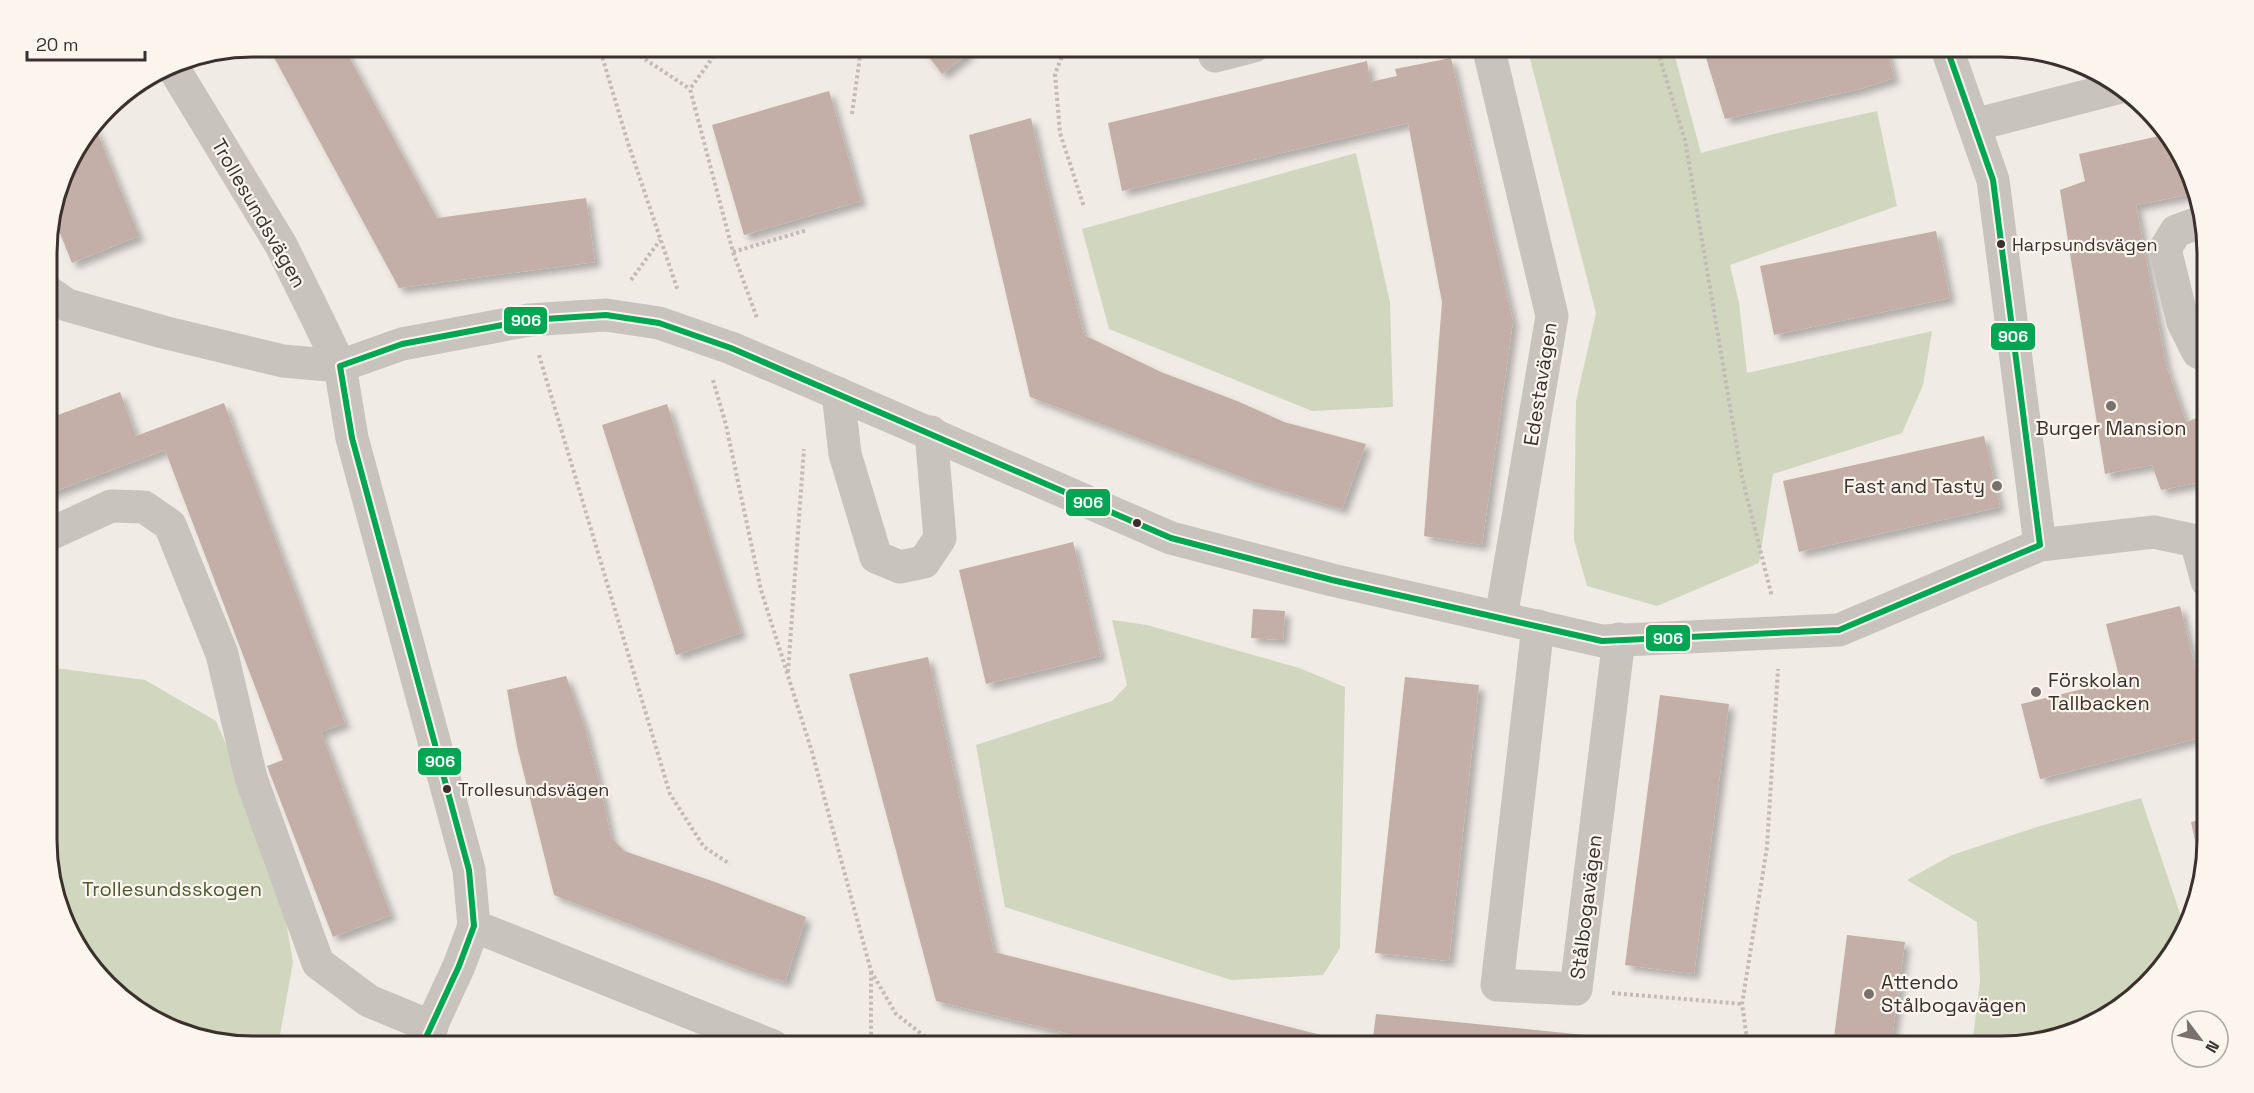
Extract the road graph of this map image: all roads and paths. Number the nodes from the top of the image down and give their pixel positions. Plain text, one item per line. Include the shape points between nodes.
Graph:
1 (602, 57) edge
2 (642, 57) edge
3 (713, 57) edge
4 (860, 57) edge
5 (1062, 57) edge
6 (1491, 57) edge
7 (1659, 57) edge
8 (1950, 57) edge
9 (176, 73) edge
10 (690, 89) junction
11 (2109, 90) edge
12 (852, 114) dead end
13 (1974, 125) junction
14 (1084, 207) dead end
15 (2194, 224) edge
16 (807, 230) dead end
17 (660, 240) junction
18 (733, 252) junction
19 (681, 297) dead end
20 (57, 298) edge
21 (606, 315) junction
22 (529, 320) junction
23 (2197, 349) edge
24 (340, 366) junction
25 (774, 367) junction
26 (710, 371) dead end
27 (838, 393) junction
28 (931, 432) junction
29 (805, 440) dead end
30 (57, 531) edge
31 (2197, 539) edge
32 (2040, 545) junction
33 (1500, 618) junction
34 (1538, 626) junction
35 (1780, 632) junction
36 (1619, 639) junction
37 (788, 675) junction
38 (730, 864) dead end
39 (474, 927) junction
40 (871, 971) junction
41 (1576, 989) junction
42 (1742, 1004) junction
43 (425, 1036) edge
44 (427, 1036) edge
45 (748, 1036) edge
46 (871, 1036) edge
47 (925, 1036) edge
48 (1747, 1036) edge

1 - 17 path
2 - 10 path
3 - 10 path
4 - 12 path
5 - 14 path via 1055,74 1059,133
6 - 33 street, Edestavägen via 1552,316
7 - 35 path via 1685,140 1742,477
8 - 13 street
9 - 24 street, Trollesundsvägen via 281,245
10 - 18 path
11 - 13 street
13 - 32 street via 1993,180
15 - 23 street via 2176,231 2164,249 2183,322
16 - 18 path
17 - 19 path
17 - 21 path
18 - 25 path
20 - 24 street via 67,305 163,332 283,361
21 - 22 street
21 - 25 street via 659,322
22 - 24 street via 402,344
22 - 38 path via 670,794 704,847
24 - 39 street, Trollesundsvägen via 352,438 469,870
25 - 27 street
26 - 37 path via 726,425 761,590
27 - 28 street
27 - 28 street via 845,454 876,557 900,567 924,562 940,538
28 - 33 street via 1171,538
29 - 37 path
30 - 43 street, Trollesundsvägen via 111,506 144,507 170,525 222,654 251,778 318,963
31 - 32 street via 2154,532
32 - 35 street via 1839,630
33 - 34 street
34 - 36 street via 1602,641
34 - 41 street, Stålbogavägen via 1497,984
35 - 36 street
35 - 42 path via 1767,847
36 - 41 street, Stålbogavägen
37 - 40 path
39 - 44 street, Trollesundsvägen
39 - 45 street
40 - 46 path
40 - 47 path via 896,1014
41 - 42 path
42 - 48 path

